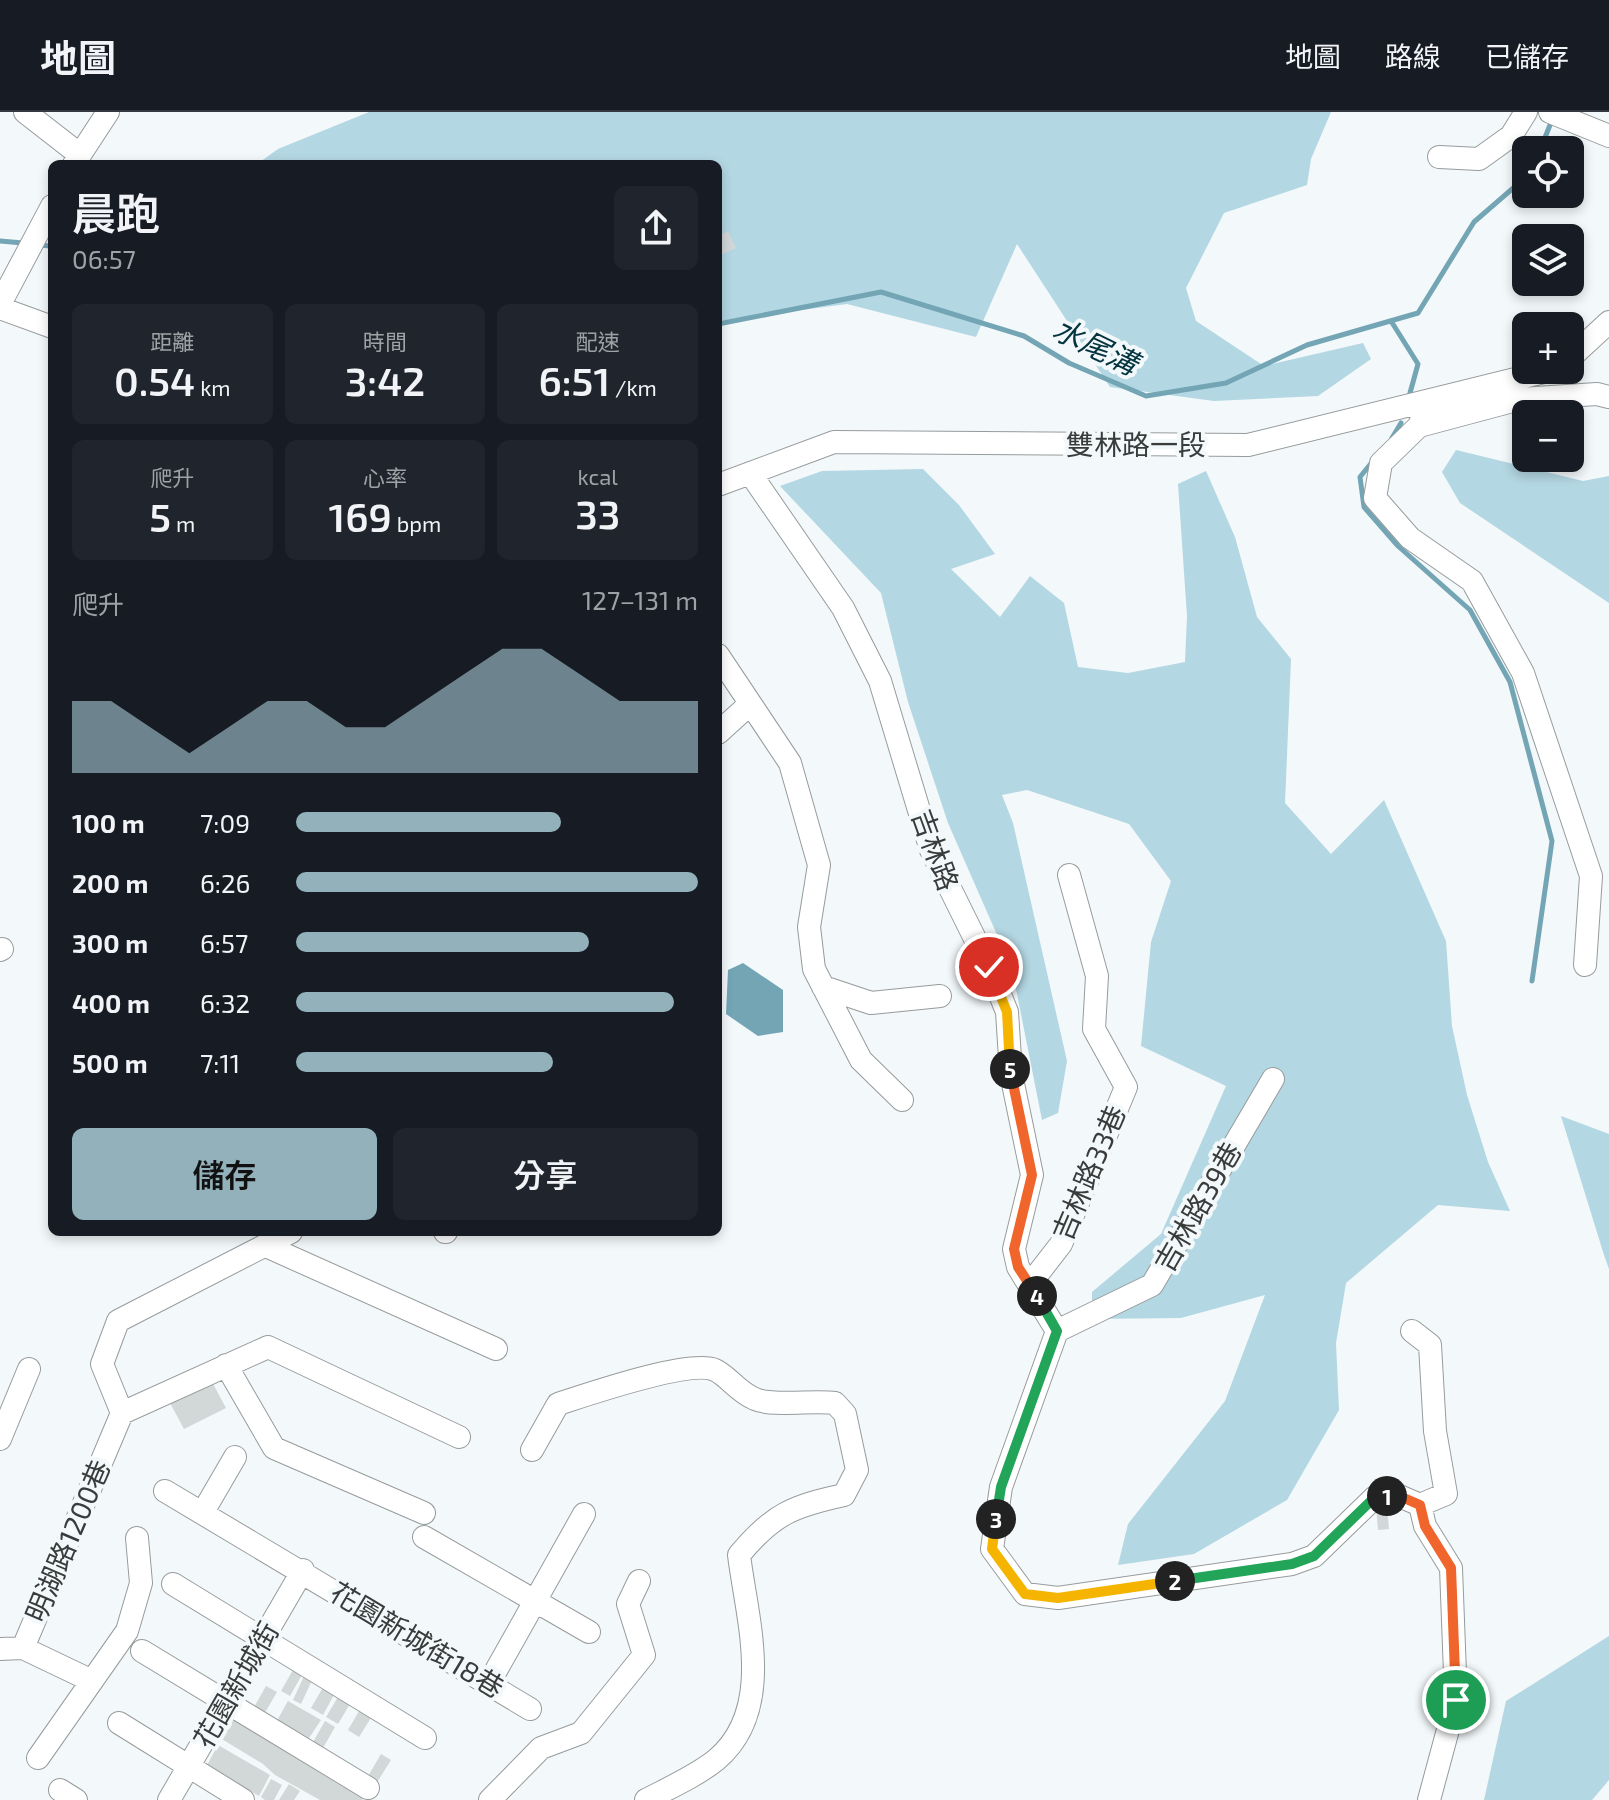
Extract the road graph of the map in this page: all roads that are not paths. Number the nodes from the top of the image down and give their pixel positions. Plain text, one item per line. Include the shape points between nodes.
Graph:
1 (25, 112) edge
2 (108, 112) edge
3 (1526, 112) edge
4 (1558, 115) edge
5 (1609, 136) edge
6 (1439, 157) dead end
7 (77, 159) edge
8 (48, 214) edge
9 (0, 306) edge
10 (1609, 322) edge
11 (48, 325) edge
12 (1584, 345) edge
13 (1512, 380) edge
14 (1609, 397) edge
15 (1428, 402) junction
16 (1419, 426) junction
17 (750, 473) junction
18 (722, 484) edge
19 (722, 661) edge
20 (750, 704) junction
21 (722, 729) edge
22 (1069, 875) dead end
23 (1585, 965) dead end
24 (823, 987) junction
25 (940, 996) dead end
26 (1273, 1079) dead end
27 (902, 1100) dead end
28 (284, 1236) edge
29 (266, 1246) junction
30 (1030, 1284) junction
31 (1057, 1331) junction
32 (1412, 1331) dead end
33 (496, 1349) dead end
34 (226, 1365) junction
35 (29, 1369) dead end
36 (122, 1413) junction
37 (459, 1437) dead end
38 (0, 1439) edge
39 (532, 1450) dead end
40 (235, 1457) dead end
41 (165, 1491) dead end
42 (1420, 1505) junction
43 (203, 1512) junction
44 (424, 1513) dead end
45 (584, 1514) dead end
46 (424, 1537) dead end
47 (137, 1538) dead end
48 (303, 1570) junction
49 (639, 1581) dead end
50 (173, 1584) dead end
51 (537, 1602) junction
52 (589, 1632) dead end
53 (263, 1640) junction
54 (11, 1648) edge
55 (142, 1651) dead end
56 (90, 1680) junction
57 (489, 1683) junction
58 (226, 1704) junction
59 (530, 1709) dead end
60 (119, 1723) dead end
61 (425, 1738) dead end
62 (38, 1758) dead end
63 (188, 1768) junction
64 (368, 1788) dead end
65 (169, 1800) edge
66 (243, 1800) edge
67 (490, 1800) edge
68 (646, 1800) edge
69 (1429, 1800) edge

1 - 7 street
2 - 7 street
3 - 6 street via 1511,136 1479,159
4 - 5 street
8 - 9 street
9 - 11 street
10 - 12 street
13 - 15 street, 雙林路一段
14 - 16 street via 1520,399
15 - 16 street
15 - 17 street, 雙林路一段 via 1248,445 834,442
16 - 23 street via 1381,463 1375,498 1410,538 1472,581 1523,673 1591,876
17 - 18 street, 雙林路一段
17 - 30 street, 吉林路 via 843,608 880,681 931,850 1007,1012 1011,1074 1032,1175 1014,1249
19 - 20 street
20 - 21 street
20 - 24 street via 790,763 819,865 809,927 814,969
22 - 30 street, 吉林路33巷 via 1097,976 1094,1029 1126,1087 1061,1244
24 - 25 street via 871,1003
24 - 27 street via 861,1060
26 - 31 street, 吉林路39巷 via 1152,1285
28 - 29 street
29 - 33 street
29 - 36 street via 118,1321 102,1364
30 - 31 street, 吉林路
31 - 42 street via 1001,1487 992,1549 1025,1594 1058,1598 1292,1564 1314,1556 1375,1497 1397,1495
32 - 42 street via 1430,1345 1435,1431 1446,1494
34 - 36 street
34 - 37 street via 268,1347
34 - 44 street via 274,1448
35 - 38 street
36 - 54 street, 明湖路1200巷
39 - 68 street via 558,1404 626,1382 700,1369 714,1370 738,1392 760,1401 835,1403 845,1414 857,1470 844,1495 798,1505 755,1536 739,1555 752,1629 752,1688 742,1727 717,1759
40 - 43 street
41 - 43 street, 花園新城街18巷
42 - 69 street via 1425,1526 1451,1568 1456,1700
43 - 48 street, 花園新城街18巷
45 - 51 street
46 - 51 street
47 - 56 street via 141,1583 127,1631
48 - 53 street, 花園新城街
48 - 57 street, 花園新城街18巷
49 - 67 street via 628,1604 644,1655 581,1733 541,1748
50 - 53 street
51 - 52 street
51 - 57 street
53 - 58 street, 花園新城街
53 - 61 street
54 - 56 street
55 - 58 street
56 - 62 street
57 - 59 street, 花園新城街18巷
58 - 63 street, 花園新城街
58 - 64 street
60 - 63 street
63 - 65 street, 花園新城街
63 - 66 street

